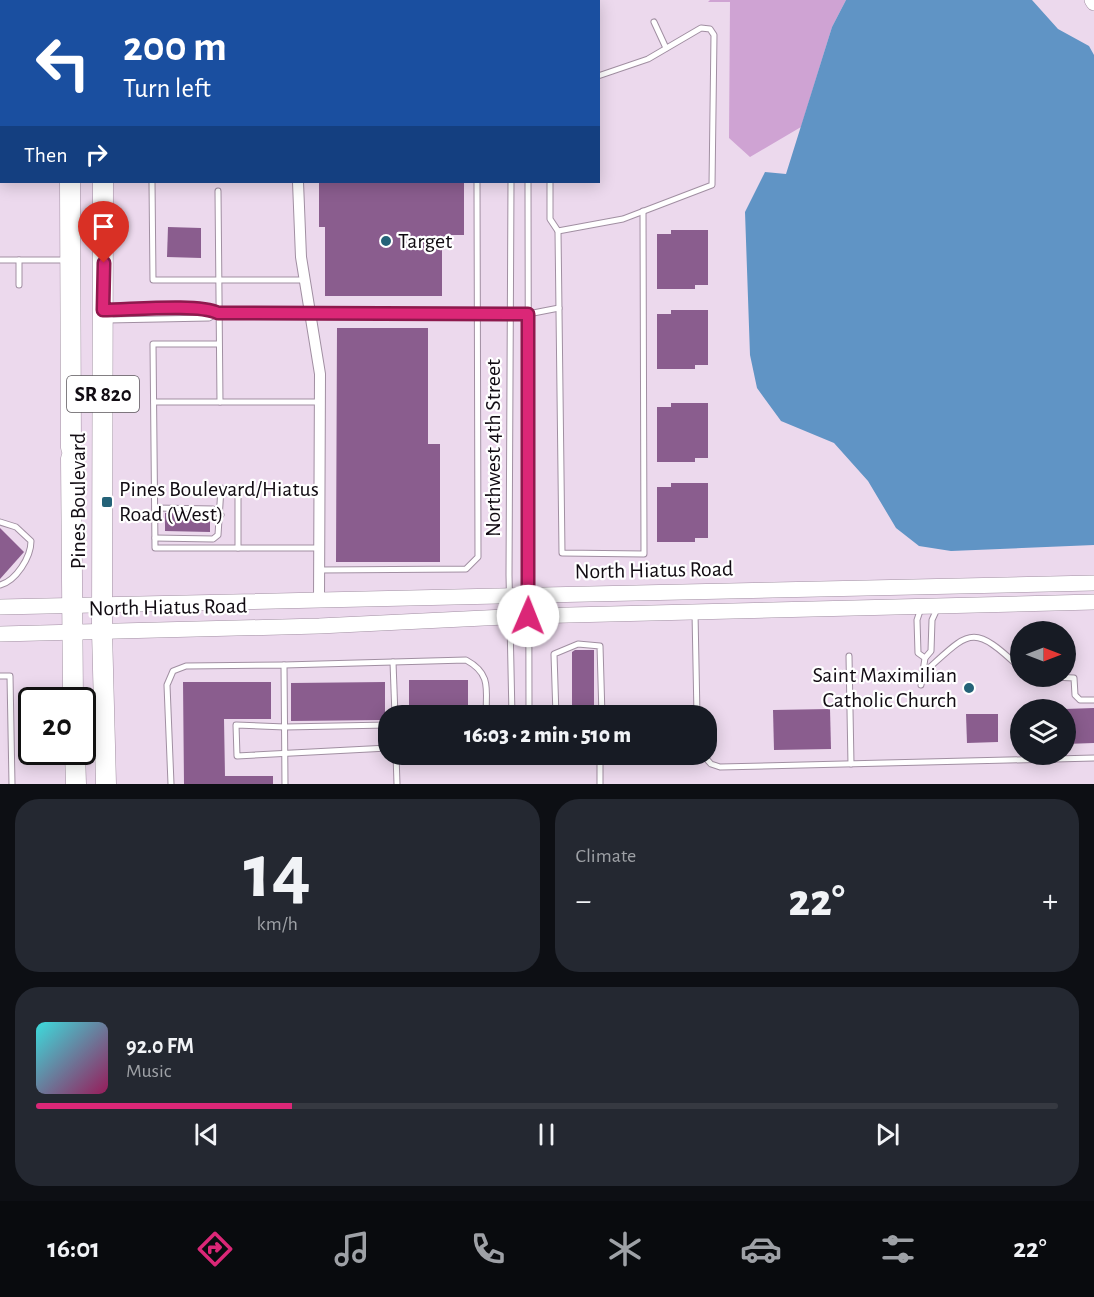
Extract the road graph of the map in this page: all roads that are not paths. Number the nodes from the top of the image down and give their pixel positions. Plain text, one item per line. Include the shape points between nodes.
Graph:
1 (654, 22) dead end
2 (666, 48) junction
3 (600, 75) edge
4 (70, 183) edge
5 (103, 183) edge
6 (152, 183) edge
7 (298, 183) edge
8 (477, 183) edge
9 (511, 183) edge
10 (528, 183) edge
11 (550, 183) edge
12 (218, 191) dead end
13 (643, 211) junction
14 (558, 231) junction
15 (0, 260) edge
16 (19, 260) junction
17 (71, 260) junction
18 (219, 280) junction
19 (304, 280) junction
20 (19, 285) dead end
21 (559, 308) junction
22 (218, 313) junction
23 (309, 313) junction
24 (478, 314) junction
25 (510, 314) junction
26 (528, 314) junction
27 (103, 315) junction
28 (218, 344) junction
29 (154, 402) junction
30 (220, 402) junction
31 (320, 402) junction
32 (221, 488) dead end
33 (238, 488) dead end
34 (155, 508) junction
35 (220, 515) junction
36 (0, 522) edge
37 (155, 538) junction
38 (238, 548) junction
39 (320, 548) junction
40 (320, 570) junction
41 (1094, 583) edge
42 (1037, 584) junction
43 (0, 585) edge
44 (509, 594) junction
45 (529, 594) junction
46 (319, 601) junction
47 (1094, 602) edge
48 (102, 604) junction
49 (70, 605) junction
50 (939, 606) junction
51 (0, 607) edge
52 (921, 607) junction
53 (695, 612) junction
54 (528, 616) junction
55 (510, 617) junction
56 (102, 631) junction
57 (71, 632) junction
58 (0, 634) edge
59 (849, 656) dead end
60 (925, 658) junction
61 (1010, 658) edge
62 (393, 662) junction
63 (284, 665) junction
64 (921, 675) junction
65 (0, 676) edge
66 (921, 684) dead end
67 (73, 687) edge
68 (1075, 687) edge
69 (1094, 700) edge
70 (395, 705) edge
71 (486, 705) edge
72 (512, 705) edge
73 (529, 705) edge
74 (556, 705) edge
75 (602, 705) edge
76 (697, 705) edge
77 (378, 725) edge
78 (285, 727) junction
79 (378, 748) edge
80 (285, 752) junction
81 (1094, 758) edge
82 (851, 764) junction
83 (75, 765) edge
84 (396, 765) edge
85 (600, 765) edge
86 (714, 765) edge
87 (12, 784) edge
88 (76, 784) edge
89 (106, 784) edge
90 (171, 784) edge
91 (285, 784) edge
92 (397, 784) edge
93 (600, 784) edge

1 - 2 lane
2 - 3 lane via 648,59
2 - 13 lane via 701,27 706,26 714,35 712,185
4 - 17 highway, Pines Boulevard / SR 820
5 - 27 highway, Pines Boulevard / SR 820
6 - 18 lane via 153,280
7 - 19 street
8 - 24 lane
9 - 25 lane, Northwest 4th Street
10 - 26 lane, Northwest 4th Street
11 - 14 lane via 550,219
12 - 18 lane
13 - 14 lane via 623,219
13 - 21 lane via 644,554 562,553
14 - 21 lane
15 - 16 lane
16 - 17 lane
16 - 20 lane
17 - 49 highway, Pines Boulevard / SR 820
18 - 19 lane
18 - 22 lane
19 - 23 street
21 - 26 lane
22 - 23 lane
22 - 27 lane via 209,318
22 - 27 lane via 208,308
22 - 28 lane
23 - 24 lane
23 - 31 street via 320,374
24 - 25 lane
24 - 40 lane via 478,557 466,569
25 - 26 lane
25 - 44 lane, Northwest 4th Street
26 - 45 lane, Northwest 4th Street
27 - 48 highway, Pines Boulevard / SR 820
28 - 29 lane via 153,344
28 - 30 lane
29 - 30 lane
29 - 34 lane
30 - 31 lane
31 - 39 street
32 - 35 lane
33 - 38 lane
34 - 35 lane via 213,509
34 - 37 lane
35 - 37 lane via 220,531 213,538
36 - 43 lane via 24,533 31,541 31,550 28,560
37 - 38 lane via 155,548
38 - 39 lane
39 - 40 street
40 - 46 street
41 - 42 main road, North Hiatus Road
42 - 45 main road, North Hiatus Road
42 - 52 main road via 1029,590 942,595
44 - 45 main road, North Hiatus Road
44 - 46 main road, North Hiatus Road
44 - 55 lane, Northwest 4th Street
45 - 54 lane, Northwest 4th Street
46 - 48 main road, North Hiatus Road
47 - 50 main road, North Hiatus Road
48 - 49 main road, North Hiatus Road
48 - 56 highway, Pines Boulevard / SR 820
49 - 51 main road, North Hiatus Road
49 - 57 highway, Pines Boulevard / SR 820
50 - 52 main road, North Hiatus Road
50 - 60 lane via 932,620 931,651
52 - 53 main road, North Hiatus Road
52 - 60 lane via 917,620 918,653
53 - 54 main road, North Hiatus Road
53 - 76 lane
54 - 55 main road, North Hiatus Road
54 - 73 lane, Northwest 4th Street
55 - 56 main road, North Hiatus Road
55 - 72 lane, Northwest 4th Street
56 - 57 main road, North Hiatus Road
56 - 89 highway, Pines Boulevard / SR 820
57 - 58 main road, North Hiatus Road
57 - 67 highway, Pines Boulevard / SR 820
59 - 82 lane
60 - 64 lane
61 - 64 lane via 994,643 974,636 960,641
62 - 63 lane
62 - 70 lane
62 - 71 lane via 466,660 478,666 485,676
63 - 78 lane
63 - 90 lane via 186,666 173,671 167,685
64 - 66 lane
65 - 87 lane via 10,676
68 - 69 lane via 1080,700
74 - 75 lane via 554,654 578,644 600,646
77 - 78 lane
78 - 80 lane
78 - 80 lane via 236,725 237,756
79 - 80 lane
80 - 91 lane
81 - 82 lane
82 - 86 lane
83 - 88 highway
84 - 92 lane
85 - 93 lane

